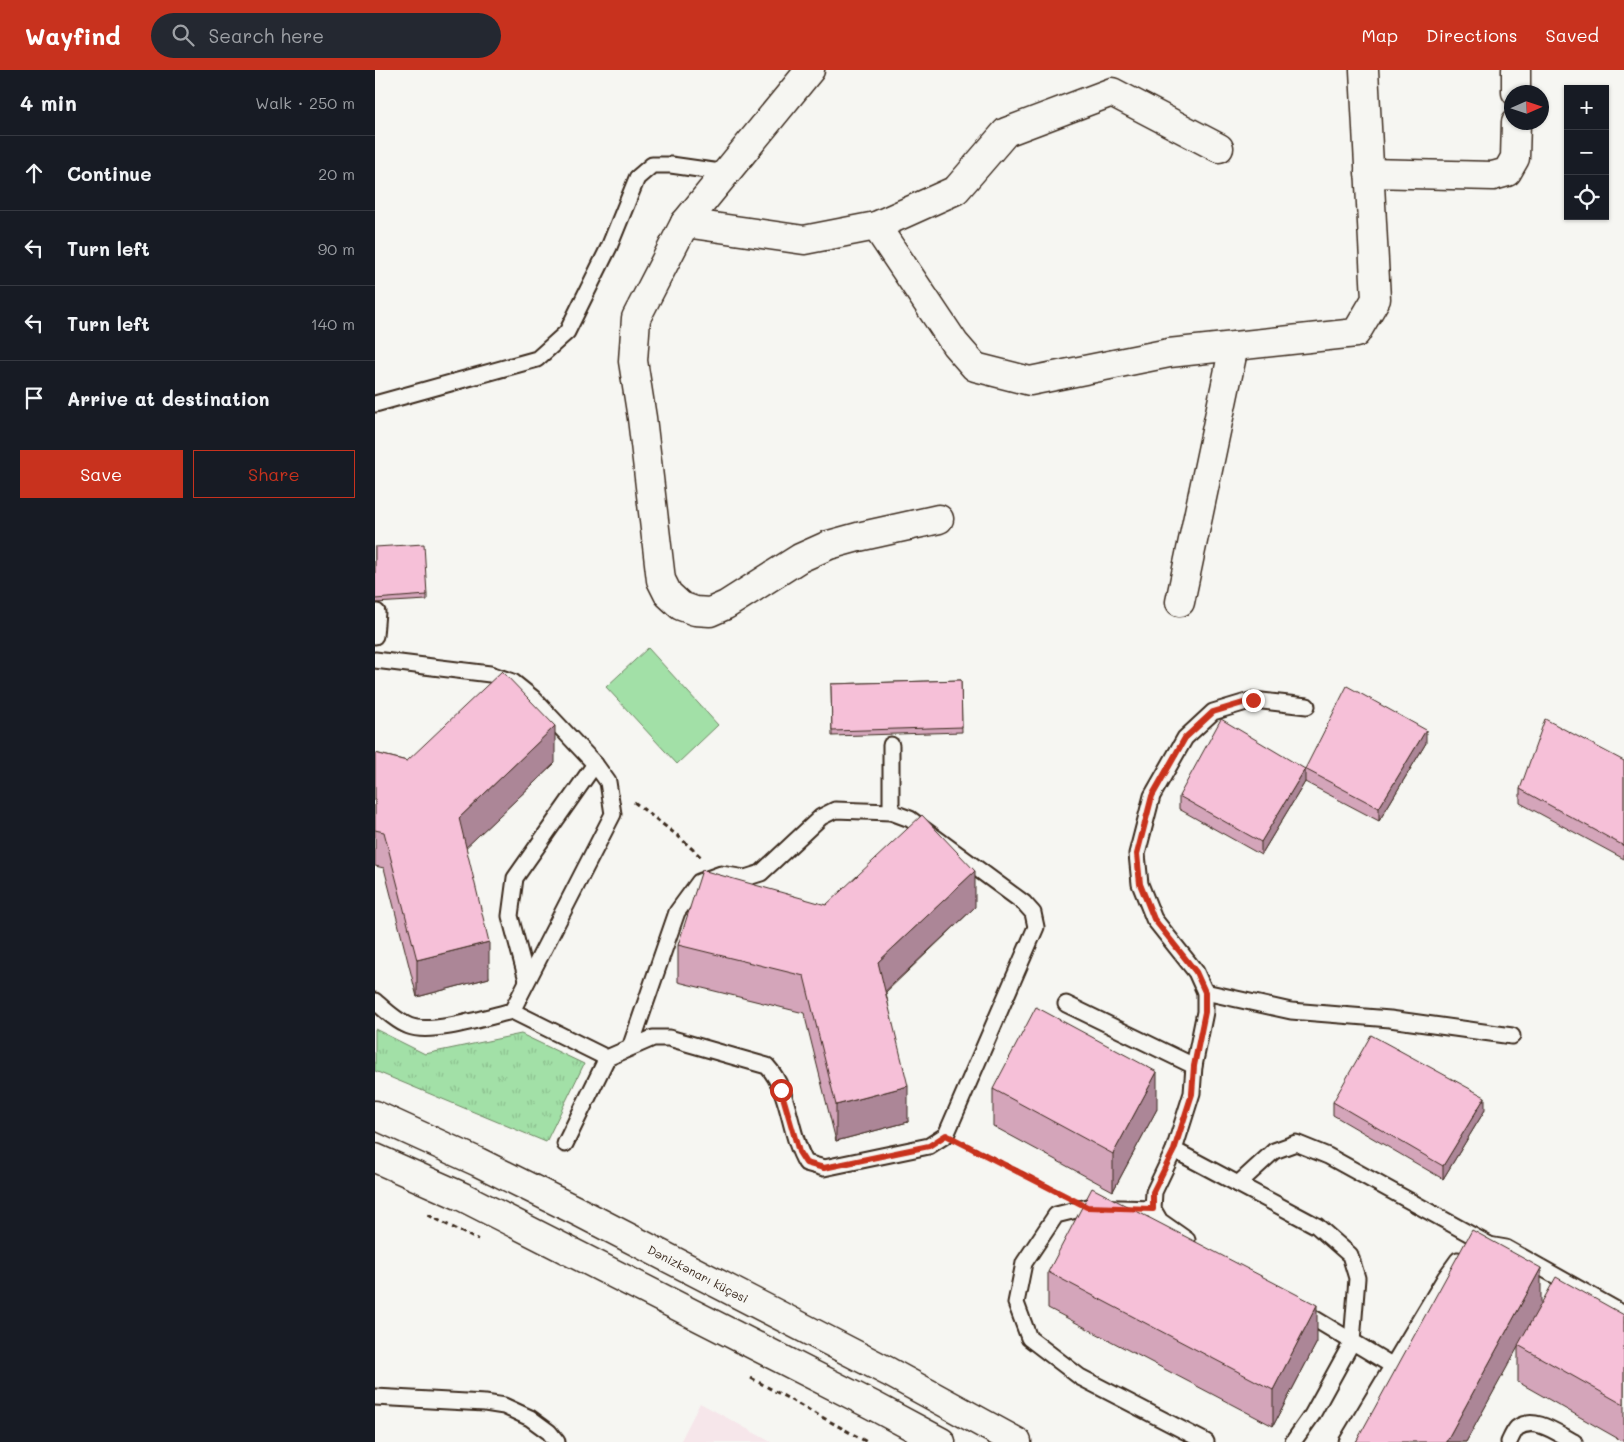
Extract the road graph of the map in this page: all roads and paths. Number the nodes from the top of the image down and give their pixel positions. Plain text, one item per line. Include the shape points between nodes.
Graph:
1 (810, 70) edge
2 (1364, 70) edge
3 (1516, 70) edge
4 (1117, 81) edge
5 (1516, 85) edge
6 (1516, 130) edge
7 (1219, 148) dead end
8 (727, 173) junction
9 (1369, 173) junction
10 (685, 222) junction
11 (875, 226) junction
12 (1233, 346) junction
13 (375, 404) edge
14 (939, 519) dead end
15 (1180, 602) dead end
16 (377, 612) dead end
17 (375, 636) edge
18 (375, 660) edge
19 (1307, 706) dead end
20 (891, 745) dead end
21 (595, 764) junction
22 (608, 782) junction
23 (891, 812) junction
24 (721, 874) junction
25 (527, 980) junction
26 (1205, 992) junction
27 (375, 1001) edge
28 (1066, 1004) dead end
29 (512, 1011) junction
30 (1512, 1036) dead end
31 (630, 1048) junction
32 (607, 1058) junction
33 (1194, 1066) junction
34 (375, 1115) edge
35 (946, 1135) junction
36 (565, 1144) dead end
37 (1174, 1150) junction
38 (375, 1158) edge
39 (1238, 1184) junction
40 (1087, 1207) junction
41 (1153, 1209) junction
42 (1489, 1244) junction
43 (1202, 1250) edge
44 (1286, 1301) edge
45 (1624, 1314) edge
46 (1353, 1342) junction
47 (1393, 1366) junction
48 (375, 1397) edge
49 (557, 1442) edge
50 (941, 1442) edge
51 (1017, 1442) edge
52 (1206, 1442) edge
53 (1293, 1442) edge
54 (1347, 1442) edge
55 (1509, 1442) edge
56 (1574, 1442) edge

1 - 8 main road
2 - 9 main road
3 - 5 main road
4 - 7 main road
4 - 11 main road via 1006,132 956,190
6 - 9 main road via 1515,158 1507,172 1493,176
8 - 10 main road
8 - 13 lane via 652,165 637,178 609,247 567,332 537,359
9 - 12 main road via 1376,299 1356,333
10 - 11 main road via 804,240
10 - 14 main road via 635,318 633,361 661,580 668,594 681,606 710,612 726,606 800,558 829,545
11 - 12 main road via 955,344 975,367 1030,381 1169,353
12 - 15 main road
16 - 17 lane
18 - 21 lane via 490,674 513,682 533,698
19 - 26 lane via 1253,700 1213,712 1185,738 1152,796 1137,854 1140,884 1154,919 1196,972
20 - 23 lane
21 - 22 lane
21 - 25 lane via 515,878 510,916
22 - 24 path
22 - 25 lane via 613,814
23 - 24 lane via 835,810 821,817 761,873 745,878
23 - 35 lane via 911,819 1024,903 1033,913 1036,926
24 - 31 lane via 699,882 677,912
25 - 29 lane
26 - 30 lane via 1291,1010 1390,1019
26 - 33 lane via 1205,1012
27 - 29 lane via 411,1027 434,1028
28 - 33 lane
29 - 32 lane
31 - 32 lane
31 - 35 lane via 653,1038 669,1038 767,1066 781,1090 799,1152 806,1163 824,1168 929,1146
32 - 36 lane
33 - 37 lane via 1192,1094
34 - 51 main road, Dənizkənarı küçəsi via 579,1212
35 - 40 path
37 - 39 lane
37 - 41 lane via 1153,1192
38 - 50 main road via 463,1197
39 - 42 lane via 1274,1151 1296,1143 1328,1156
39 - 46 lane via 1317,1226 1350,1255 1357,1278
40 - 41 lane
40 - 52 lane via 1056,1215 1024,1263 1016,1303 1029,1338 1080,1377
41 - 43 lane via 1160,1221
42 - 45 lane via 1506,1248
42 - 47 lane via 1477,1246 1459,1260
44 - 46 lane
46 - 47 lane
46 - 53 lane
47 - 54 lane
48 - 49 lane via 504,1406 530,1418
55 - 56 lane via 1516,1429 1529,1424 1543,1426

